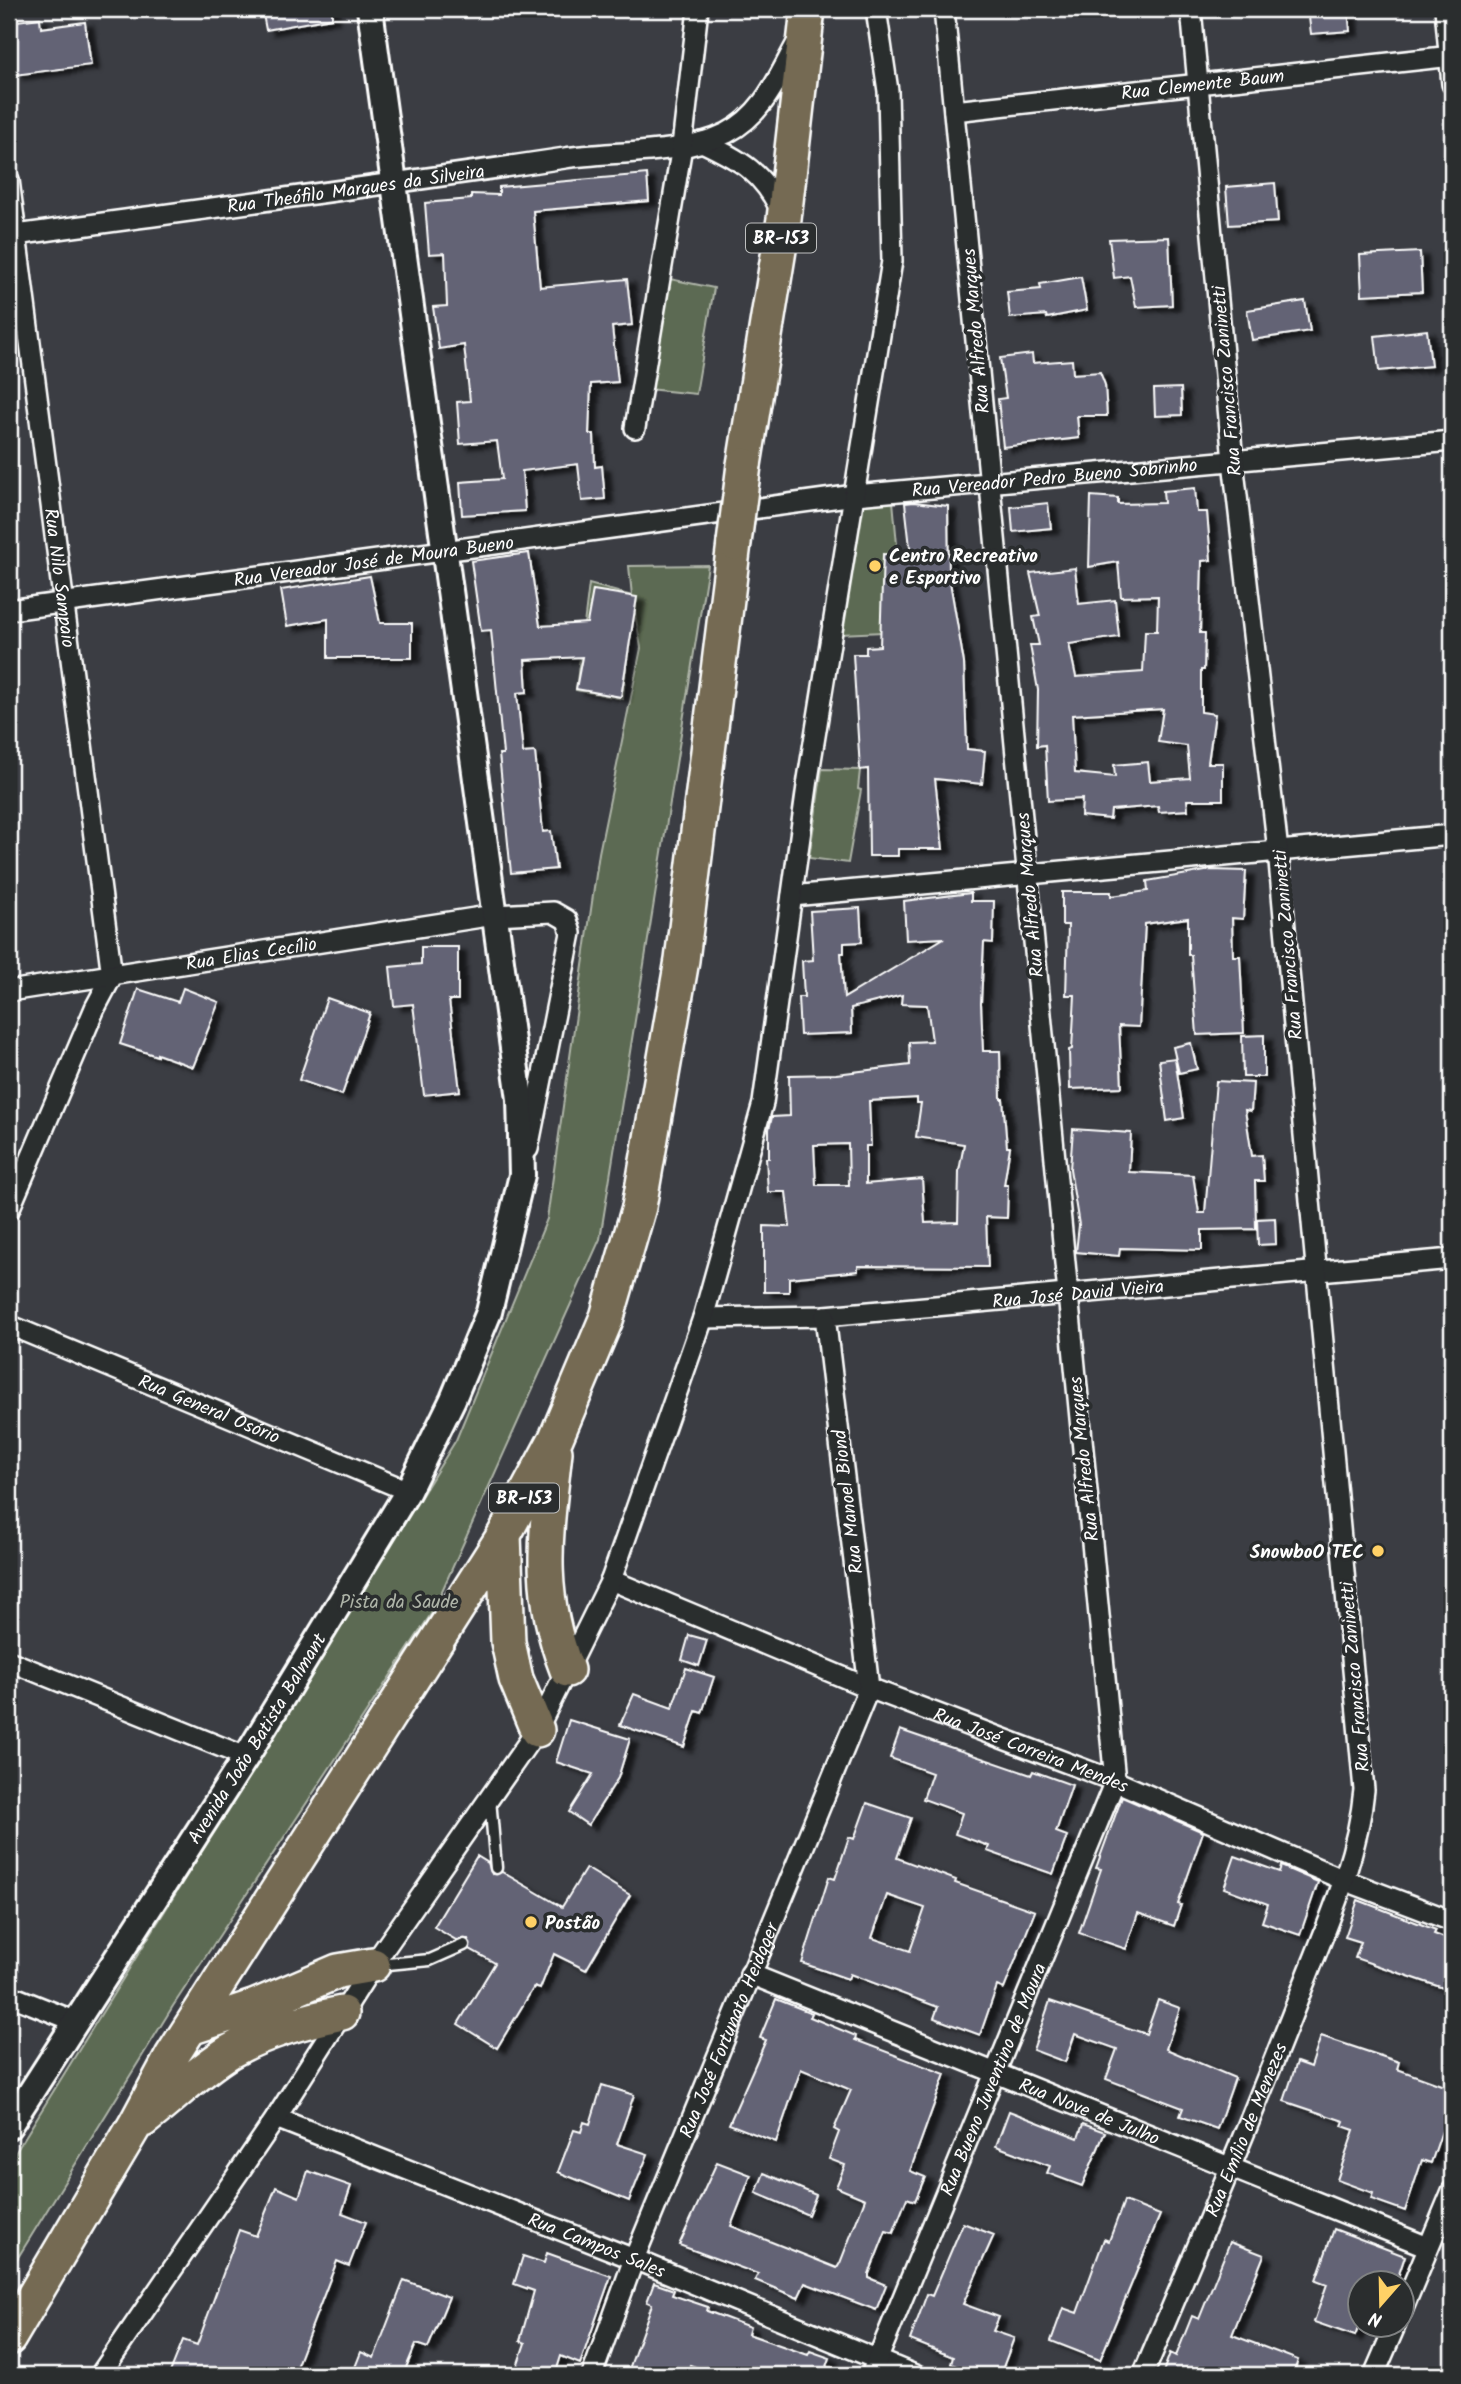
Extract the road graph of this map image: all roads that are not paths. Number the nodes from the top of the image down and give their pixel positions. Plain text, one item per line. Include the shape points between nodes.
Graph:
1 (370, 9) edge
2 (698, 9) edge
3 (876, 9) edge
4 (944, 9) edge
5 (1191, 9) edge
6 (1445, 9) edge
7 (806, 19) edge
8 (1451, 56) edge
9 (1199, 84) junction
10 (1452, 84) edge
11 (954, 111) junction
12 (692, 144) junction
13 (9, 180) edge
14 (394, 184) junction
15 (784, 219) junction
16 (12, 235) edge
17 (635, 428) dead end
18 (1452, 442) edge
19 (1233, 461) junction
20 (989, 483) junction
21 (855, 495) junction
22 (736, 527) junction
23 (446, 552) junction
24 (66, 603) junction
25 (9, 610) edge
26 (1452, 835) edge
27 (1278, 851) junction
28 (1027, 874) junction
29 (792, 896) junction
30 (494, 915) junction
31 (112, 976) junction
32 (9, 991) edge
33 (522, 1175) junction
34 (9, 1210) edge
35 (1452, 1259) edge
36 (1318, 1271) junction
37 (1067, 1294) junction
38 (825, 1316) junction
39 (703, 1318) junction
40 (9, 1325) edge
41 (556, 1438) junction
42 (408, 1491) junction
43 (504, 1535) junction
44 (611, 1580) junction
45 (9, 1661) edge
46 (567, 1670) junction
47 (869, 1688) junction
48 (537, 1730) junction
49 (246, 1757) junction
50 (1115, 1781) junction
51 (490, 1798) junction
52 (496, 1868) dead end
53 (1344, 1880) junction
54 (1452, 1922) edge
55 (464, 1945) dead end
56 (373, 1965) junction
57 (750, 1974) junction
58 (9, 1995) edge
59 (342, 2013) junction
60 (77, 2022) junction
61 (190, 2028) junction
62 (995, 2071) junction
63 (276, 2118) junction
64 (135, 2125) junction
65 (9, 2126) edge
66 (1232, 2169) junction
67 (1452, 2191) edge
68 (1428, 2247) junction
69 (634, 2259) junction
70 (1416, 2277) edge
71 (11, 2331) edge
72 (1390, 2338) edge
73 (875, 2367) edge
74 (100, 2375) edge
75 (592, 2375) edge
76 (915, 2375) edge
77 (1143, 2375) edge
78 (1374, 2375) edge

1 - 14 street, Avenida João Batista Balmant
2 - 12 street
3 - 21 street via 888,91 892,261
4 - 11 street, Rua Alfredo Marques
5 - 9 street, Rua Francisco Zaninetti
6 - 8 street
7 - 12 street via 776,84 755,112 727,133
7 - 15 highway, BR-153
8 - 9 street, Rua Clemente Baum
8 - 10 street
9 - 11 street, Rua Clemente Baum
9 - 19 street, Rua Francisco Zaninetti
11 - 20 street, Rua Alfredo Marques
12 - 14 street, Rua Theófilo Marques da Silveira
12 - 15 street via 740,160 757,173
12 - 17 street
13 - 16 street, Rua Nilo Sampaio
14 - 16 street, Rua Theófilo Marques da Silveira
14 - 23 street, Avenida João Batista Balmant
15 - 22 highway, BR-153, bridge
16 - 24 street, Rua Nilo Sampaio
18 - 19 street, Rua Vereador Pedro Bueno Sobrinho
19 - 20 street, Rua Vereador Pedro Bueno Sobrinho
19 - 27 street, Rua Francisco Zaninetti
20 - 21 street, Rua Vereador Pedro Bueno Sobrinho
20 - 28 street, Rua Alfredo Marques
21 - 22 street, Rua Vereador Pedro Bueno Sobrinho
21 - 29 street
22 - 23 street, Rua Vereador José de Moura Bueno
22 - 41 highway, BR-153 via 682,960 639,1207 607,1318
23 - 24 street, Rua Vereador José de Moura Bueno
23 - 30 street, Avenida João Batista Balmant
24 - 25 street, Rua Vereador José de Moura Bueno
24 - 31 street, Rua Nilo Sampaio
26 - 27 street
27 - 28 street
27 - 36 street, Rua Francisco Zaninetti
28 - 29 street
28 - 37 street, Rua Alfredo Marques
29 - 39 street via 763,1103
30 - 31 street, Rua Elias Cecílio
30 - 33 street, Avenida João Batista Balmant via 520,1099
30 - 33 street, Rua Elias Cecílio via 553,912 568,920 571,933
31 - 32 street, Rua Elias Cecílio
31 - 34 street
33 - 42 street, Avenida João Batista Balmant via 489,1312
35 - 36 street, Rua José David Vieira
36 - 37 street, Rua José David Vieira
36 - 53 street, Rua Francisco Zaninetti via 1364,1790 1360,1827
37 - 38 street, Rua José David Vieira
37 - 50 street, Rua Alfredo Marques
38 - 39 street, Rua José David Vieira
38 - 47 street, Rua Manoel Biond
39 - 44 street
40 - 42 street, Rua General Osório
41 - 43 highway, BR-153
41 - 46 highway via 544,1576 551,1620
42 - 49 street, Avenida João Batista Balmant
43 - 48 highway via 509,1642 516,1679
43 - 61 highway, BR-153
44 - 46 street
44 - 47 street, Rua José Correira Mendes
45 - 49 street
46 - 48 street
47 - 50 street, Rua José Correira Mendes
47 - 57 street, Rua José Fortunato Heidgger
48 - 51 street
49 - 60 street, Avenida João Batista Balmant
50 - 53 street, Rua José Correira Mendes
50 - 62 street, Rua Bueno Juventino de Moura
51 - 52 lane
51 - 56 street
53 - 54 street, Rua José Correira Mendes
53 - 66 street, Rua Emílio de Menezes
55 - 56 lane via 430,1960
56 - 59 street
56 - 61 highway via 338,1971
57 - 62 street, Rua Nove de Julho
57 - 69 street, Rua José Fortunato Heidgger
58 - 60 street
59 - 63 street
59 - 64 highway via 249,2041
60 - 65 street, Avenida João Batista Balmant
61 - 64 highway, BR-153
62 - 66 street, Rua Nove de Julho
62 - 73 street, Rua Bueno Juventino de Moura
63 - 69 street, Rua Campos Sales
63 - 74 street
64 - 71 highway, BR-153
66 - 68 street, Rua Nove de Julho
66 - 77 street, Rua Emílio de Menezes
67 - 68 street
68 - 70 street
69 - 73 street, Rua Campos Sales
69 - 75 street, Rua José Fortunato Heidgger
72 - 78 street
73 - 76 street, Rua Campos Sales

